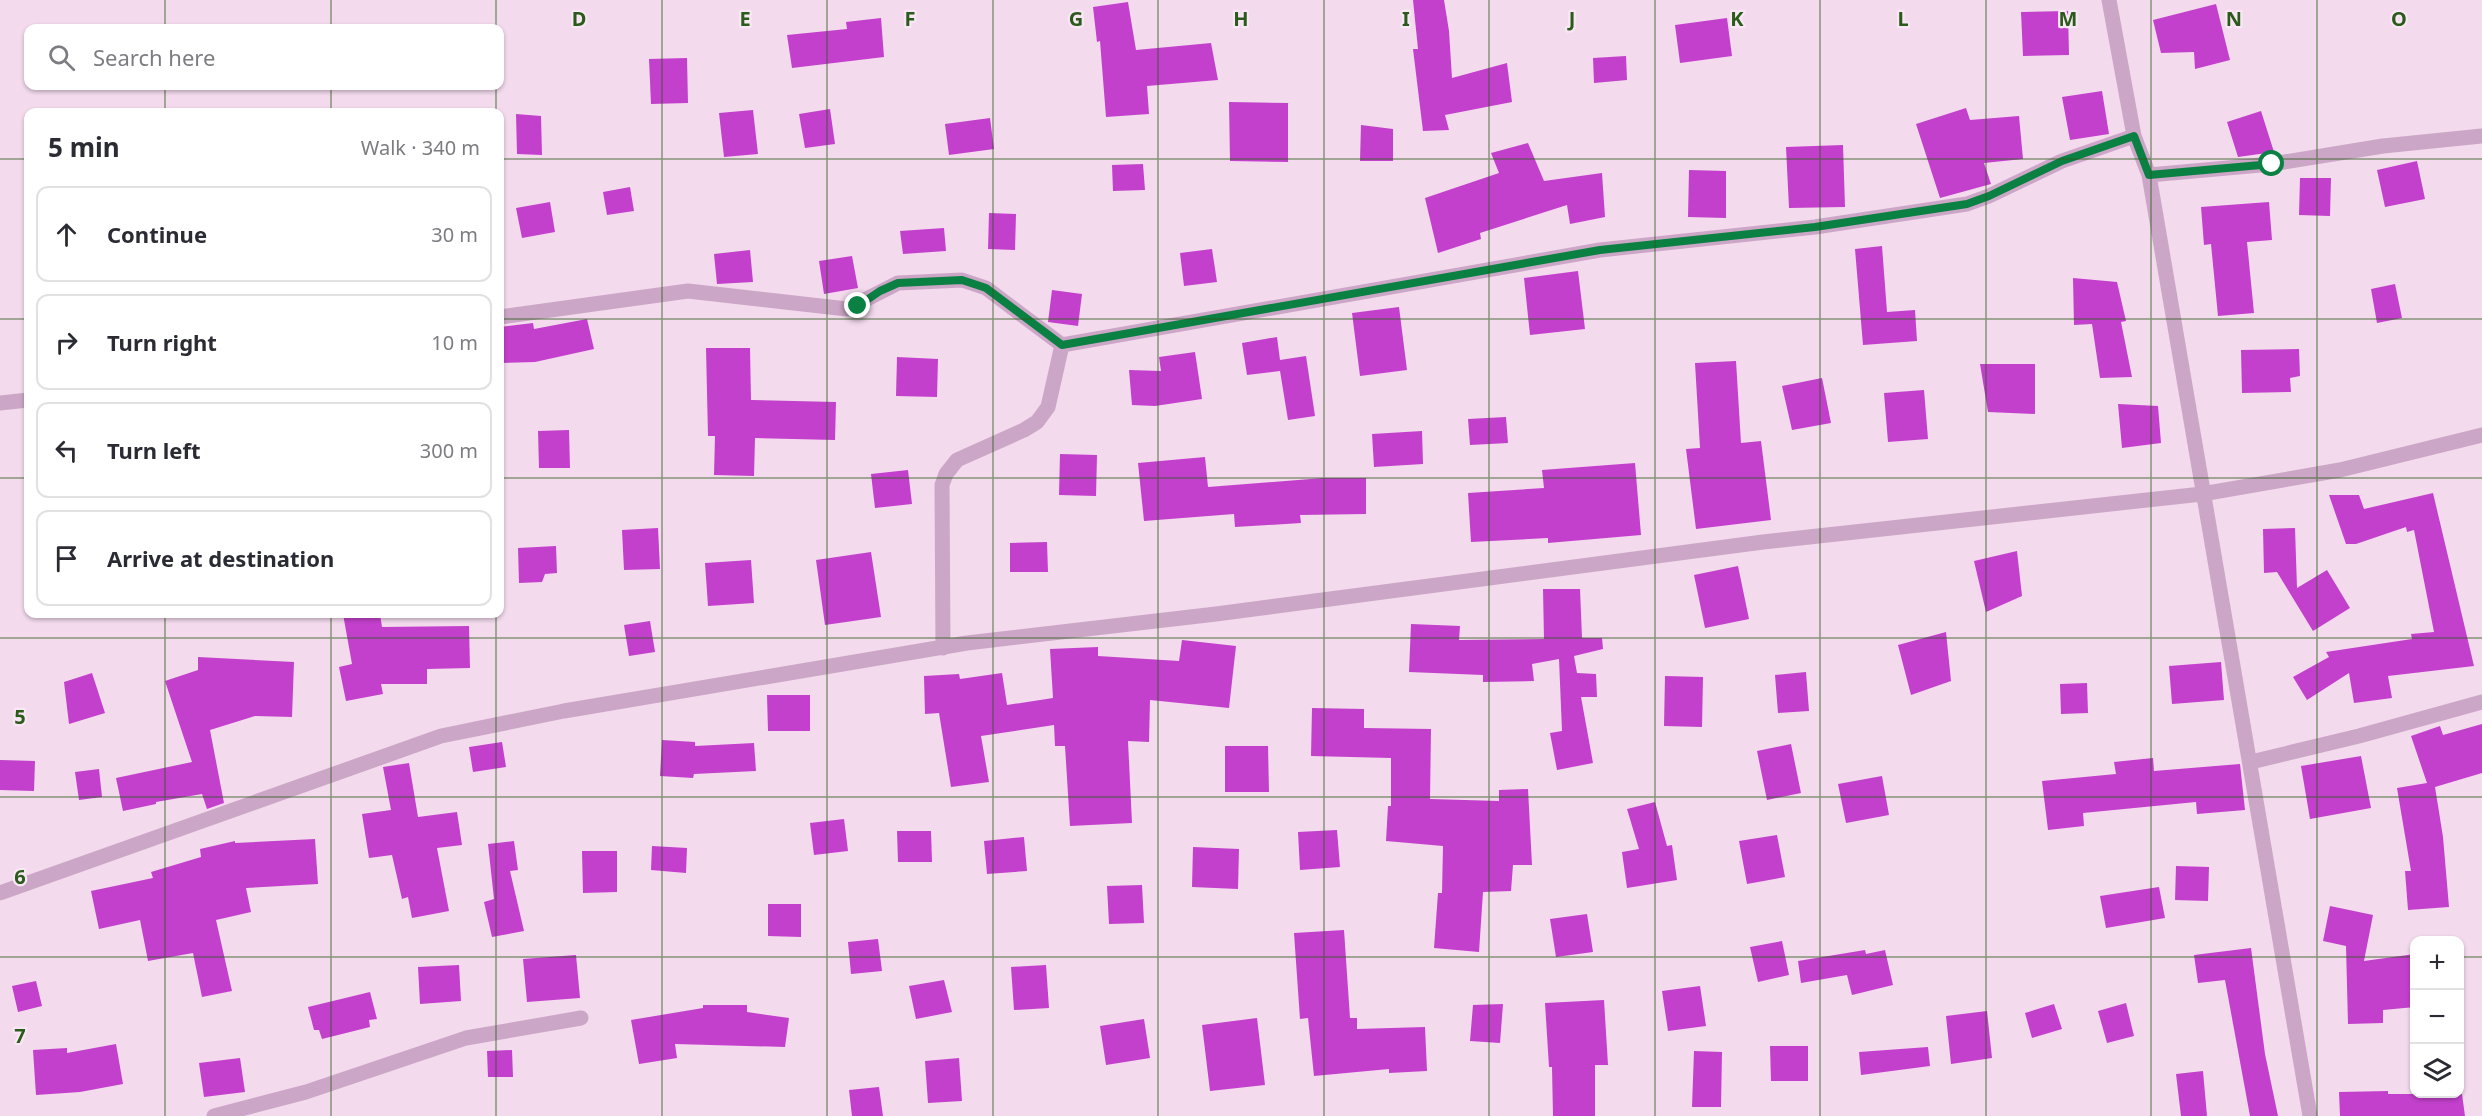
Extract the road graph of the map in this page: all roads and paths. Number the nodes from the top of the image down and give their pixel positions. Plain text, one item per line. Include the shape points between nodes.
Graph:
1 (2109, 0) edge
2 (2134, 136) junction
3 (2482, 136) edge
4 (2149, 175) junction
5 (504, 316) edge
6 (1062, 345) junction
7 (24, 400) edge
8 (0, 403) edge
9 (2482, 435) edge
10 (2202, 494) junction
11 (943, 648) junction
12 (2482, 702) edge
13 (2251, 762) junction
14 (0, 893) edge
15 (581, 1018) dead end
16 (214, 1116) edge
17 (2310, 1116) edge

1 - 2 street
2 - 4 street
2 - 6 street via 2062,161 1967,204 1815,227 1600,250
3 - 4 street via 2383,146 2272,164
4 - 10 street
5 - 6 street via 688,291 847,309 898,283 962,280 986,288
6 - 11 street via 1048,407 1037,422 957,460 946,474 942,485
7 - 8 street
9 - 10 street via 2340,470
10 - 11 street via 1763,542
10 - 13 street
11 - 14 street via 564,711 441,736
12 - 13 street
13 - 17 street
15 - 16 street via 465,1038 306,1092

